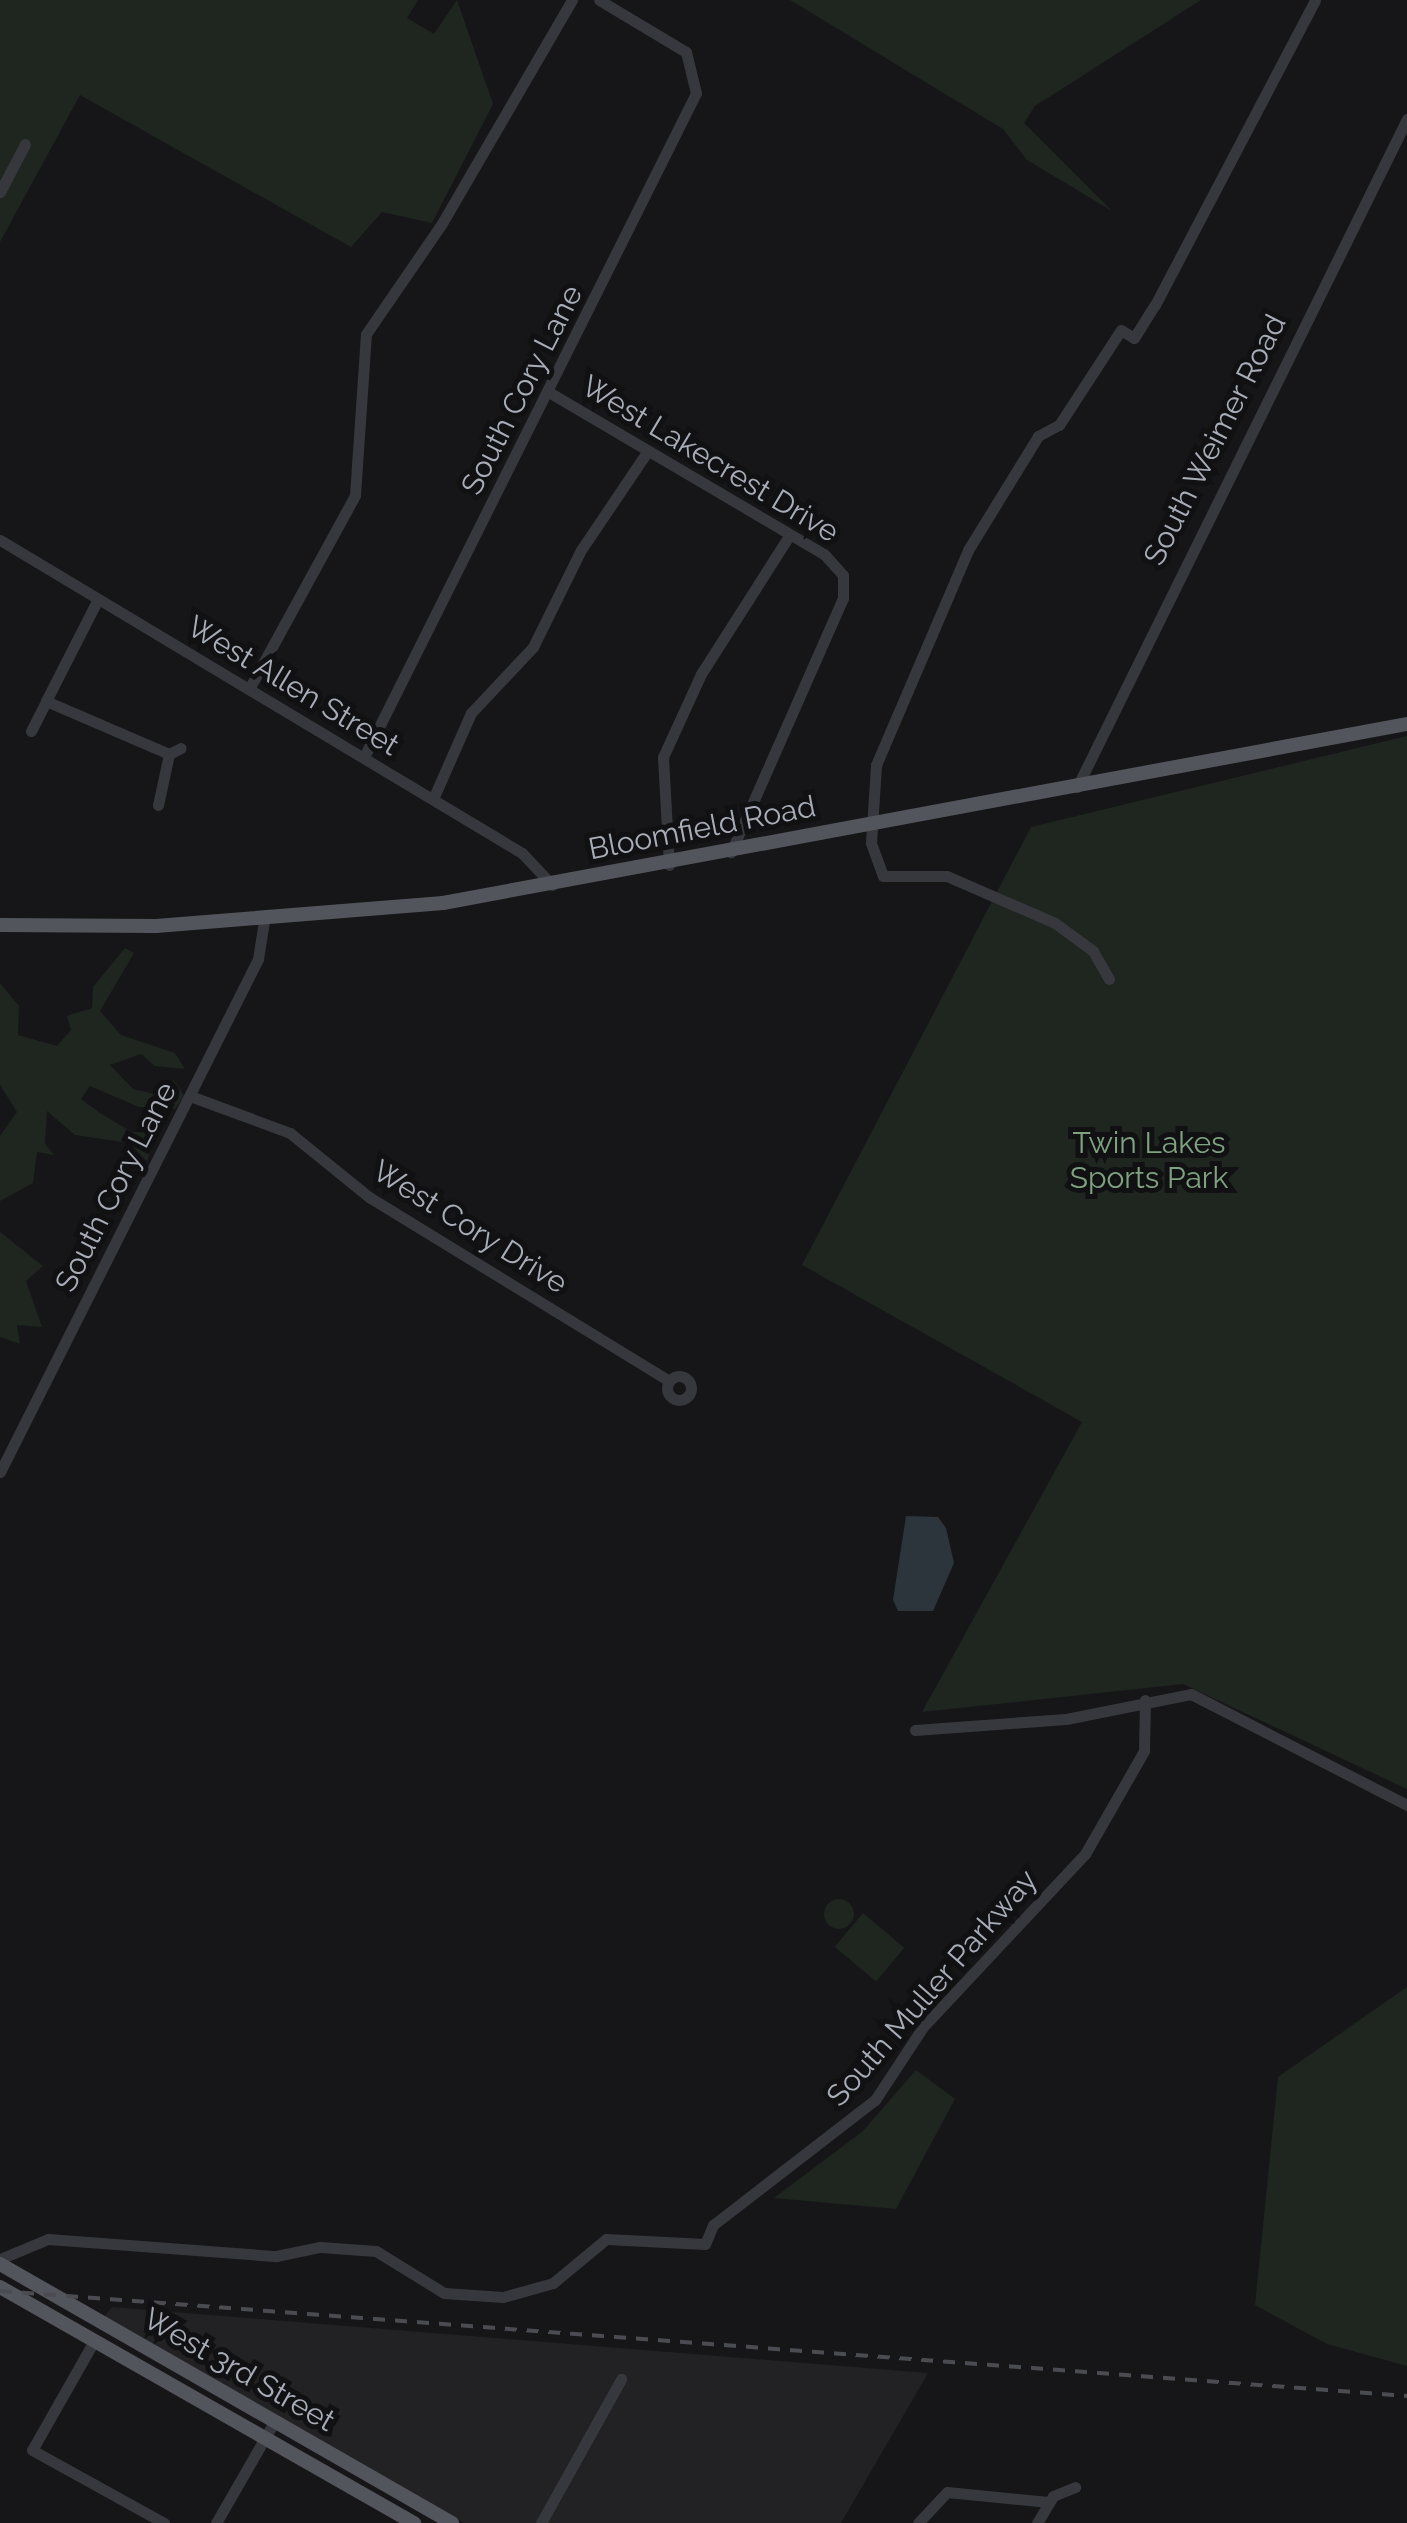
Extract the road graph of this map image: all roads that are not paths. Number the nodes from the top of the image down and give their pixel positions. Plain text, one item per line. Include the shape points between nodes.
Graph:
1 (572, 0) edge
2 (599, 0) edge
3 (1315, 0) edge
4 (1407, 119) edge
5 (25, 144) dead end
6 (0, 192) edge
7 (547, 390) junction
8 (647, 452) junction
9 (789, 536) junction
10 (0, 540) edge
11 (98, 599) junction
12 (249, 689) junction
13 (46, 701) junction
14 (1407, 724) edge
15 (30, 731) dead end
16 (364, 757) junction
17 (1076, 786) junction
18 (434, 799) junction
19 (158, 804) dead end
20 (872, 823) junction
21 (731, 852) junction
22 (669, 865) junction
23 (552, 885) junction
24 (264, 921) junction
25 (0, 925) edge
26 (1109, 979) dead end
27 (190, 1096) junction
28 (670, 1381) dead end
29 (0, 1472) edge
30 (1145, 1700) junction
31 (915, 1730) dead end
32 (1407, 1805) edge
33 (0, 2262) edge
34 (0, 2287) edge
35 (94, 2342) junction
36 (621, 2379) dead end
37 (274, 2422) junction
38 (264, 2441) junction
39 (1074, 2487) dead end
40 (394, 2490) junction
41 (1050, 2502) junction
42 (385, 2507) junction
43 (164, 2523) edge
44 (216, 2523) edge
45 (414, 2523) edge
46 (452, 2523) edge
47 (541, 2523) edge
48 (918, 2523) edge
49 (1038, 2523) edge

1 - 12 street via 441,226 366,334 355,495
2 - 7 street, South Cory Lane via 678,46 695,66 693,101
3 - 20 street via 1155,306 1134,338 1121,330 1059,425 1038,436 961,564 882,745
4 - 17 street, South Weimer Road
5 - 6 street
7 - 8 street, West Lakecrest Drive
7 - 16 street, South Cory Lane
8 - 9 street, West Lakecrest Drive
8 - 18 street via 581,550 532,647 470,714
9 - 21 street, West Lakecrest Drive via 843,574 843,598
9 - 22 street via 701,674 663,757
10 - 11 street, West Allen Street
11 - 12 street, West Allen Street
11 - 13 street
12 - 16 street, West Allen Street
13 - 15 street
13 - 19 street via 175,751
14 - 17 main road, Bloomfield Road
16 - 18 street, West Allen Street
17 - 20 main road, Bloomfield Road
18 - 23 street, West Allen Street via 543,867
20 - 21 main road, Bloomfield Road
20 - 26 street via 874,862 886,878 947,876 1055,923 1093,951
21 - 22 main road, Bloomfield Road
22 - 23 main road, Bloomfield Road
23 - 24 main road, Bloomfield Road
24 - 25 main road, Bloomfield Road
24 - 27 street, South Cory Lane via 264,945
27 - 28 street, West Cory Drive via 290,1133 365,1195
27 - 29 street, South Cory Lane
30 - 31 street via 1066,1719
30 - 32 street via 1218,1700
30 - 33 street, South Muller Parkway via 1138,1764 1085,1854 924,2028 876,2100 712,2225 705,2244 606,2239 554,2283 503,2298 432,2289 376,2251 339,2248 276,2256 48,2239
33 - 37 main road, West 3rd Street
34 - 35 main road, West 3rd Street
35 - 38 main road, West 3rd Street
35 - 43 street via 32,2450
36 - 47 street
37 - 38 street
37 - 40 main road, West 3rd Street
38 - 42 main road, West 3rd Street
38 - 44 street
39 - 41 street
40 - 42 main road
40 - 46 main road, West 3rd Street
41 - 48 street via 932,2498
41 - 49 street
42 - 45 main road, West 3rd Street

